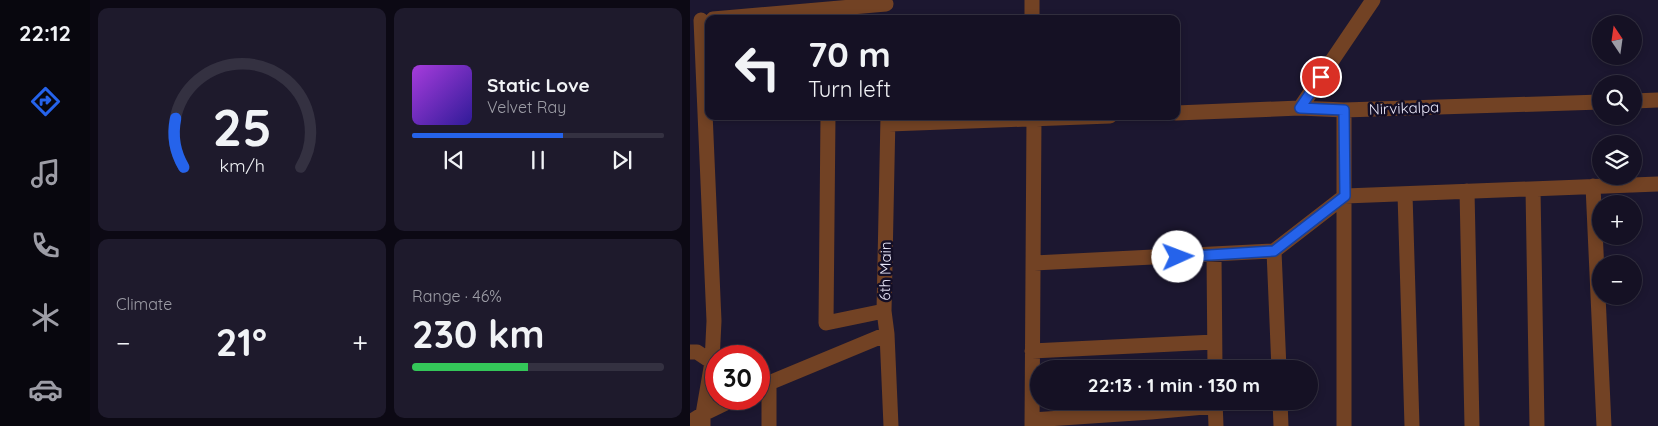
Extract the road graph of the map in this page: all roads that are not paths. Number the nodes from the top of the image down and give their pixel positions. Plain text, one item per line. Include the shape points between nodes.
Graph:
1 (1032, 0) edge
2 (1373, 0) edge
3 (764, 7) edge
4 (886, 8) edge
5 (830, 14) edge
6 (723, 15) edge
7 (1032, 15) edge
8 (703, 19) edge
9 (705, 74) edge
10 (1658, 100) edge
11 (1642, 101) edge
12 (1592, 102) edge
13 (1300, 108) junction
14 (1344, 110) junction
15 (1180, 113) edge
16 (707, 120) edge
17 (828, 120) edge
18 (889, 120) edge
19 (1034, 120) edge
20 (1658, 184) edge
21 (1593, 186) junction
22 (1533, 189) junction
23 (1467, 191) junction
24 (1405, 194) junction
25 (1345, 196) junction
26 (1274, 251) junction
27 (1214, 255) junction
28 (1034, 263) junction
29 (884, 311) junction
30 (887, 334) junction
31 (1214, 342) junction
32 (713, 345) edge
33 (1032, 350) junction
34 (690, 352) edge
35 (705, 357) edge
36 (1215, 360) edge
37 (1279, 360) edge
38 (770, 382) edge
39 (705, 392) edge
40 (716, 410) edge
41 (767, 410) edge
42 (1189, 410) edge
43 (1215, 410) edge
44 (1280, 410) edge
45 (1150, 419) edge
46 (698, 421) edge
47 (1032, 423) edge
48 (769, 426) edge
49 (891, 426) edge
50 (1216, 426) edge
51 (1281, 426) edge
52 (1344, 426) edge
53 (1412, 426) edge
54 (1472, 426) edge
55 (1538, 426) edge
56 (1604, 426) edge

1 - 7 street
2 - 13 street
3 - 5 street
3 - 6 street
4 - 5 street
8 - 9 street
10 - 11 street
12 - 14 street, Nirvikalpa
13 - 14 street, Nirvikalpa
13 - 15 street, Nirvikalpa
14 - 25 street
16 - 32 street
17 - 29 street via 826,323
18 - 29 street, 6th Main
19 - 28 street
20 - 21 street
21 - 22 street
21 - 56 street
22 - 23 street
22 - 55 street
23 - 24 street
23 - 54 street
24 - 25 street
24 - 53 street
25 - 26 street
25 - 52 street
26 - 27 street
26 - 37 street
27 - 28 street
27 - 31 street
28 - 33 street
29 - 30 street, 6th Main
30 - 38 street
30 - 49 street, 6th Main
31 - 33 street
31 - 36 street
33 - 47 street
34 - 35 street
39 - 46 street
40 - 46 street
41 - 48 street
42 - 45 street
43 - 50 street
44 - 51 street
45 - 47 street

